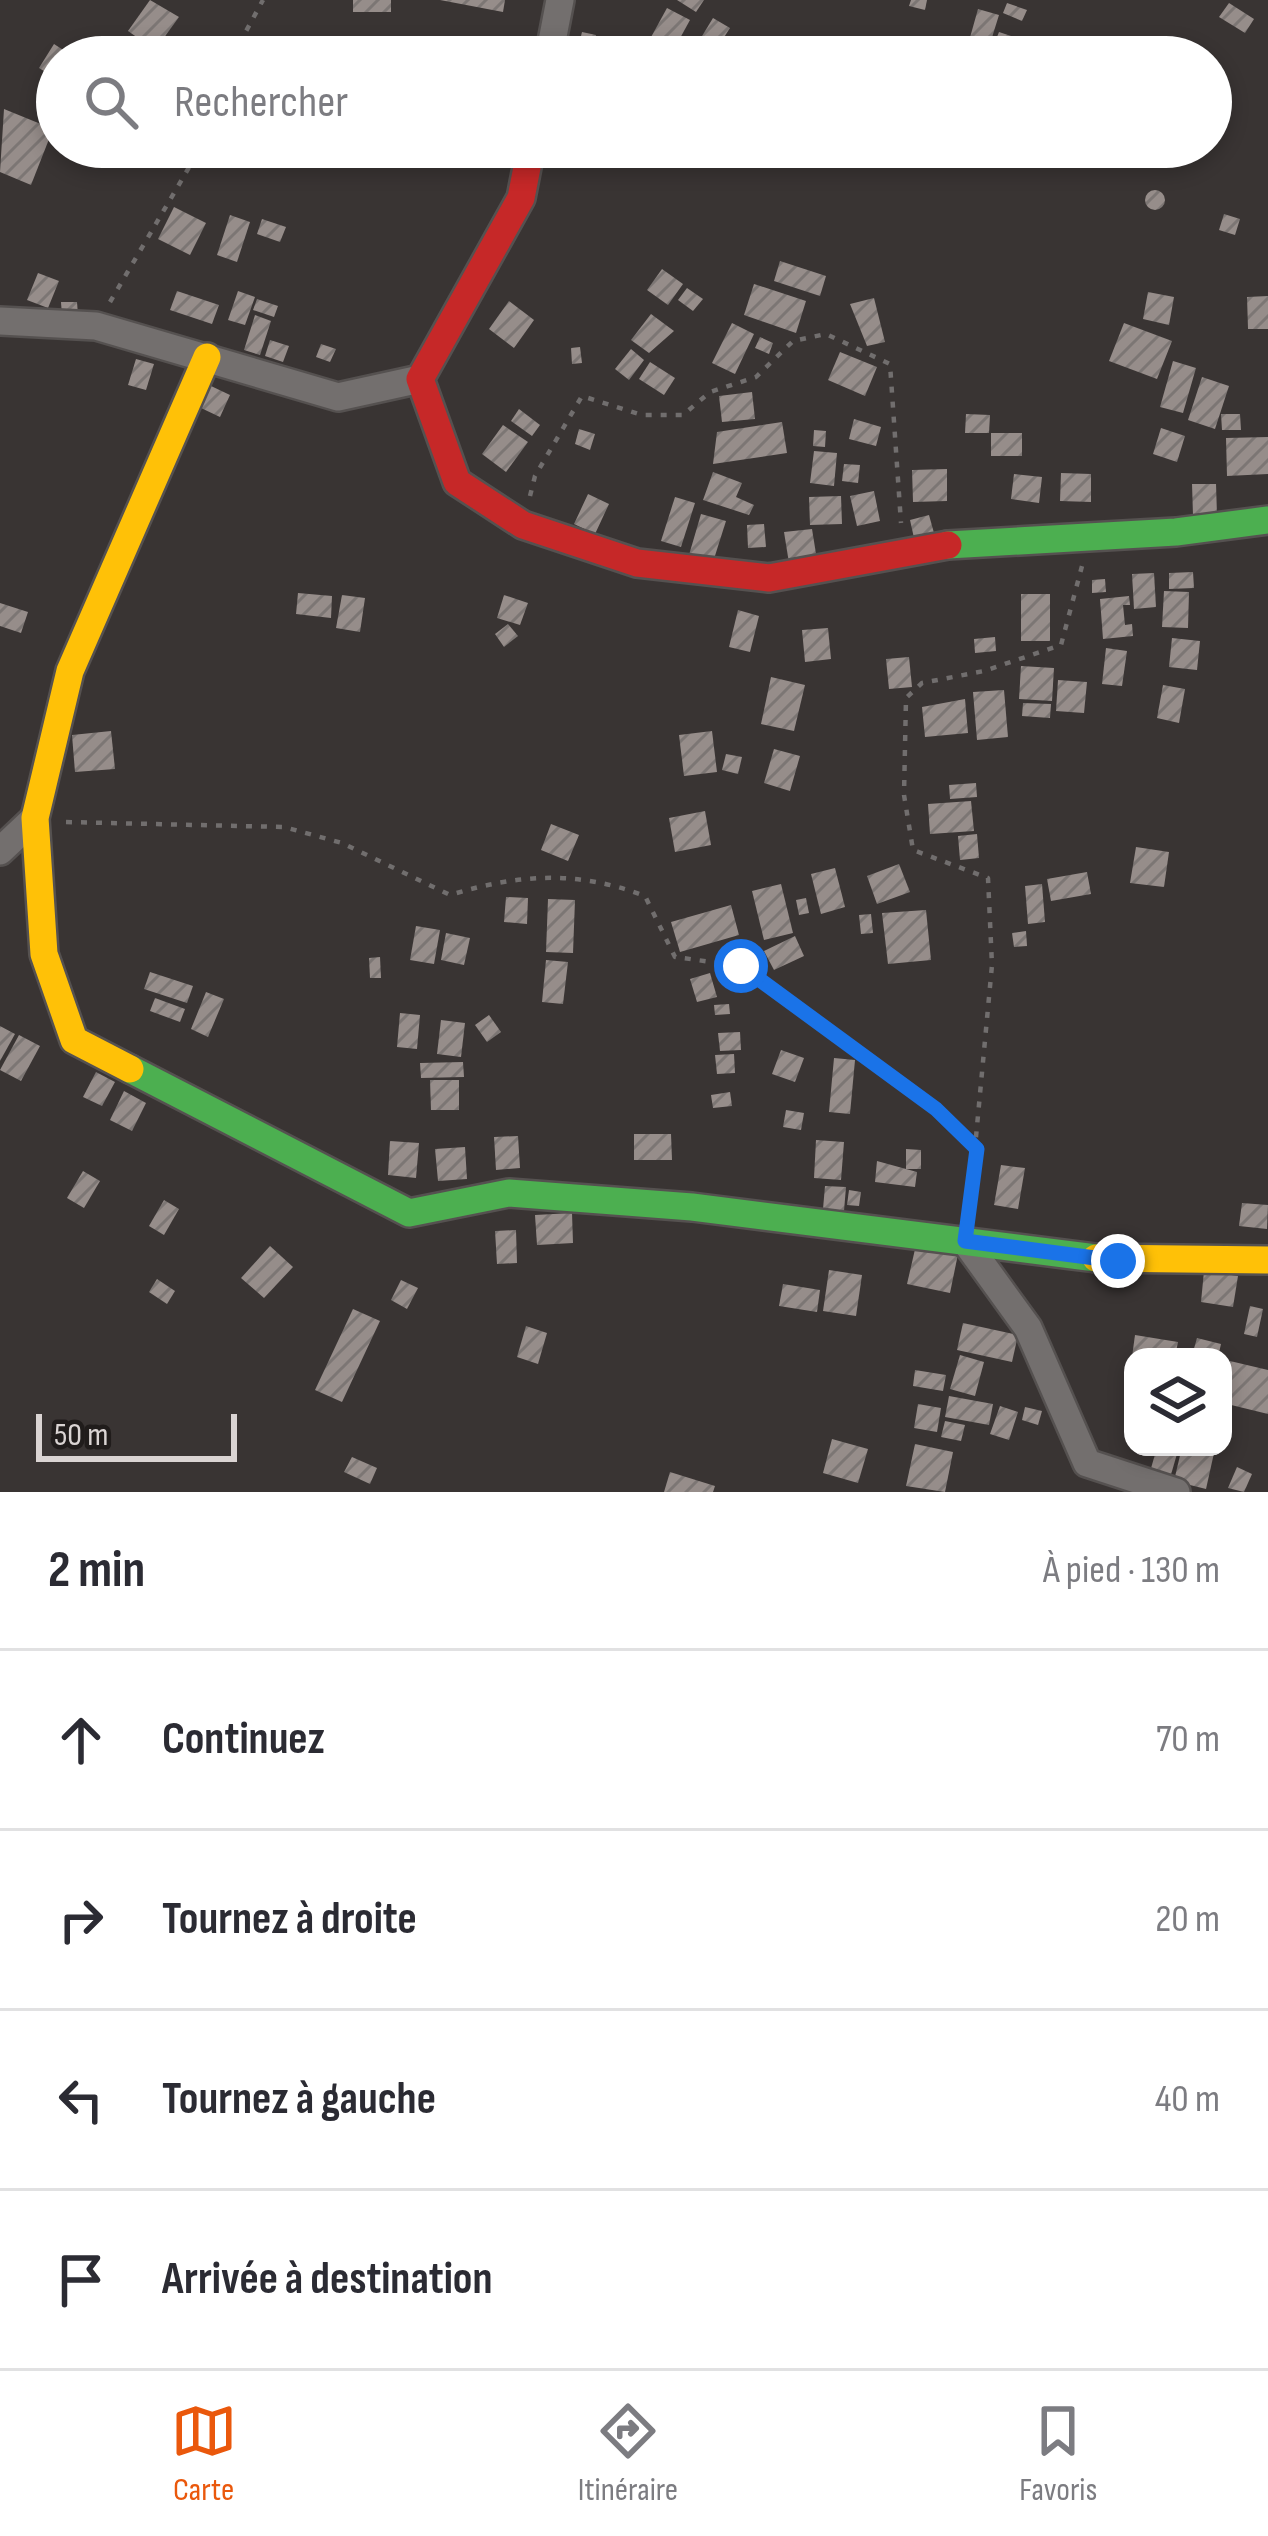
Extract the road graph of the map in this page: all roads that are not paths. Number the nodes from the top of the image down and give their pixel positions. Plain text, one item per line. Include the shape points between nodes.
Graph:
1 (560, 0) edge
2 (553, 36) edge
3 (527, 168) edge
4 (0, 321) edge
5 (207, 357) junction
6 (420, 379) junction
7 (1268, 520) edge
8 (34, 818) junction
9 (0, 851) edge
10 (965, 1241) junction
11 (1268, 1260) edge
12 (1176, 1492) edge

1 - 2 street
3 - 6 street via 521,198
4 - 5 street via 96,326
5 - 6 street via 338,397
5 - 8 street via 70,671
6 - 7 street via 457,482 523,525 637,562 769,578 974,540
8 - 9 street
8 - 10 street via 44,954 74,1040 409,1213 509,1193
10 - 11 street via 1118,1261
10 - 12 street via 1028,1328 1087,1463

